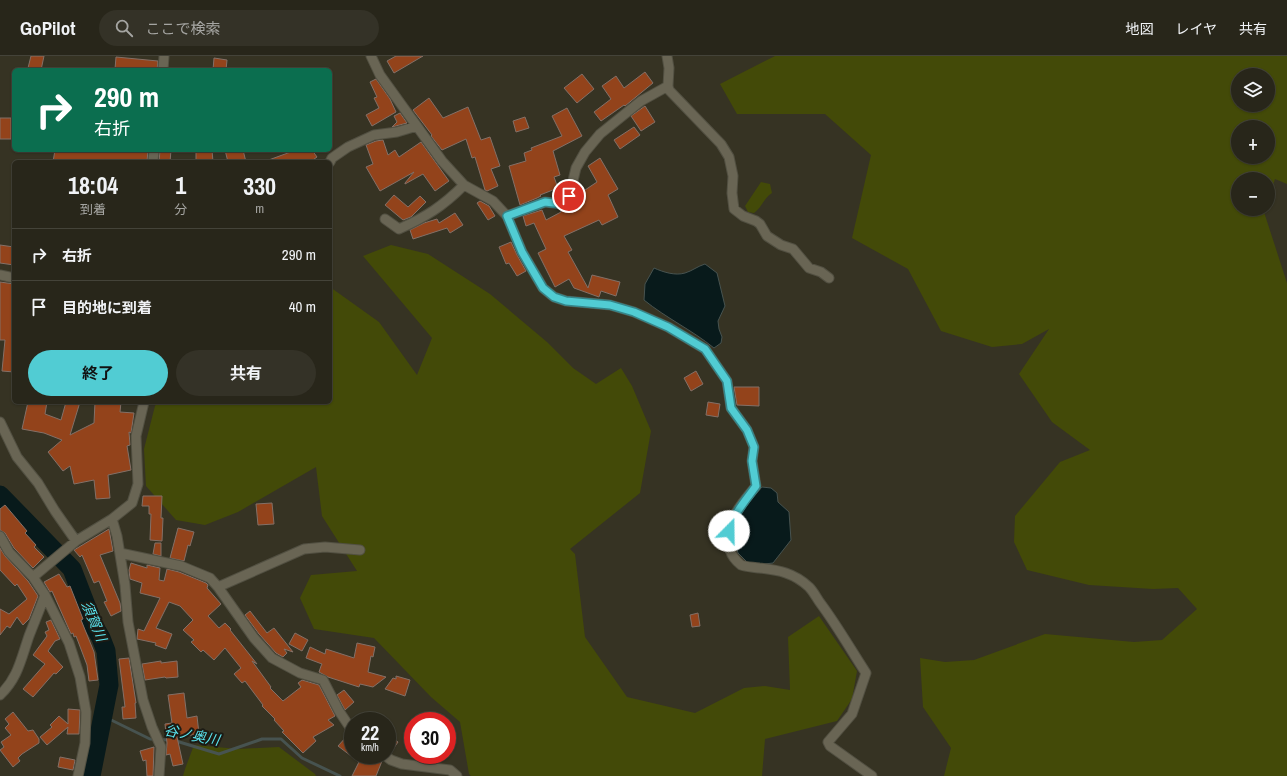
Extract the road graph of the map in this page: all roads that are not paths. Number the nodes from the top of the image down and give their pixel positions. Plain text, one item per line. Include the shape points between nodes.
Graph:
1 (164, 56) edge
2 (371, 56) edge
3 (667, 56) edge
4 (163, 68) edge
5 (668, 86) junction
6 (417, 126) junction
7 (331, 160) edge
8 (464, 185) junction
9 (507, 216) junction
10 (385, 219) dead end
11 (0, 275) edge
12 (12, 278) edge
13 (829, 278) dead end
14 (144, 404) edge
15 (0, 422) edge
16 (112, 520) junction
17 (0, 536) edge
18 (76, 542) junction
19 (360, 550) dead end
20 (120, 553) junction
21 (33, 577) junction
22 (218, 587) junction
23 (45, 595) junction
24 (0, 695) edge
25 (344, 718) edge
26 (396, 762) edge
27 (78, 776) edge
28 (159, 776) edge
29 (457, 776) edge
30 (872, 776) edge

1 - 4 street
2 - 6 street via 380,75
3 - 5 street
5 - 9 street via 641,101 600,134 576,168 569,196 562,204 545,202
5 - 13 street via 721,144 729,157 734,209 760,224 767,236 793,250 809,268
6 - 7 street via 397,132 374,134 348,146
6 - 8 street via 442,161
8 - 9 street via 493,201
8 - 10 street via 446,202 419,220 399,229
9 - 30 street via 522,252 543,288 554,297 566,301 610,305 668,327 705,349 727,381 731,408 747,430 754,447 752,461 756,486 738,508 731,522 728,543 730,549 742,565 793,575 810,588 840,630 866,673 852,714 828,742
11 - 12 street
14 - 16 street via 136,436 138,484 132,503
15 - 18 street via 17,457 38,483
16 - 18 street
16 - 20 street
17 - 21 street via 9,552
18 - 21 street
19 - 22 street via 325,547 304,549
20 - 22 street via 181,566 210,578
20 - 28 street via 128,622 142,693 161,747
21 - 23 street
22 - 25 street via 254,638 272,658 300,674 323,680
23 - 24 street via 17,672
23 - 27 street via 69,643 80,677 86,712
26 - 29 street via 450,770

